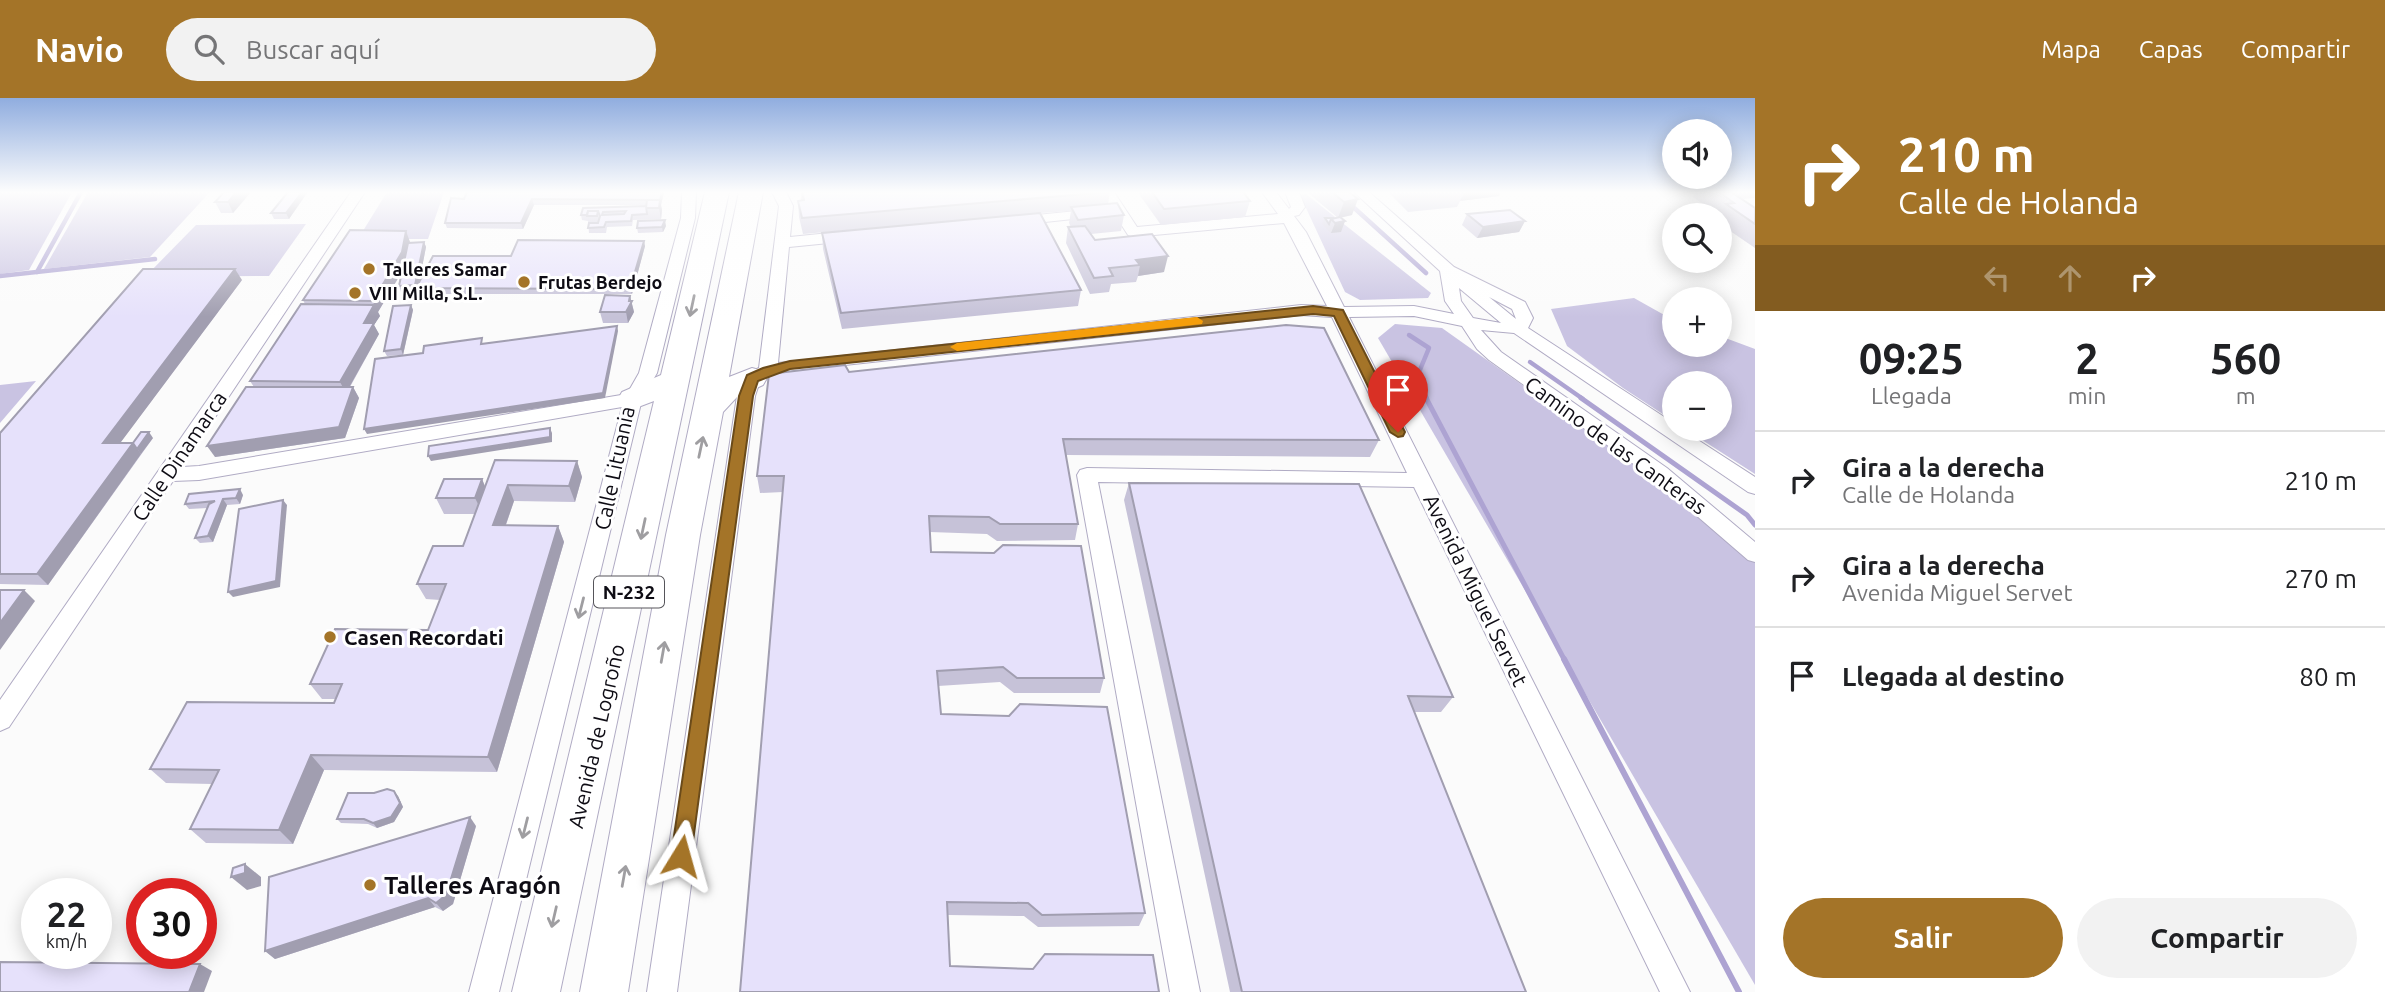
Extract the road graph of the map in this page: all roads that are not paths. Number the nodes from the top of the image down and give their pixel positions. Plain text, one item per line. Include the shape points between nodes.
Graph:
1 (330, 234) edge
2 (689, 234) edge
3 (700, 234) edge
4 (743, 234) edge
5 (782, 234) edge
6 (1299, 234) edge
7 (1408, 234) edge
8 (862, 235) edge
9 (781, 243) junction
10 (690, 259) junction
11 (1448, 270) junction
12 (1475, 294) junction
13 (1504, 297) junction
14 (1453, 301) junction
15 (1414, 311) junction
16 (1338, 312) junction
17 (1521, 323) junction
18 (1481, 328) junction
19 (1537, 341) junction
20 (760, 374) junction
21 (673, 392) junction
22 (633, 399) junction
23 (709, 408) junction
24 (166, 474) junction
25 (1421, 480) junction
26 (1755, 487) edge
27 (1755, 554) edge
28 (0, 720) edge
29 (484, 992) edge
30 (537, 992) edge
31 (604, 992) edge
32 (662, 992) edge
33 (1185, 992) edge
34 (1675, 992) edge

1 - 24 street, Calle Dinamarca
2 - 10 street
3 - 10 highway, Avenida de Logroño / N-232
4 - 23 highway, N-232
5 - 9 street
6 - 16 street, Avenida Miguel Servet
7 - 11 street
8 - 9 street
9 - 20 street
10 -> 21 highway, Avenida de Logroño / N-232
10 - 22 street via 648,373
11 - 12 street
11 - 13 street
11 - 14 street
12 - 13 street
12 - 14 street
12 - 17 street
13 - 17 street via 1519,306
14 - 15 street
14 - 18 street, Camino de las Canteras
15 - 16 street
15 - 18 street
16 - 20 street via 1301,310 790,365
16 - 25 street, Avenida Miguel Servet
17 - 18 street
17 - 19 street
18 - 19 street
18 - 27 street, Camino de las Canteras via 1494,356 1660,473
19 - 26 street
20 - 23 highway via 726,390
20 - 32 street via 746,396
21 - 22 highway
21 -> 30 highway, Avenida de Logroño / N-232
22 - 24 street, Calle Lituania via 200,473
22 -> 29 street, Calle Lituania
31 -> 23 highway, N-232
24 - 28 street, Calle Dinamarca
25 - 33 street via 1087,475
25 - 34 street, Avenida Miguel Servet

